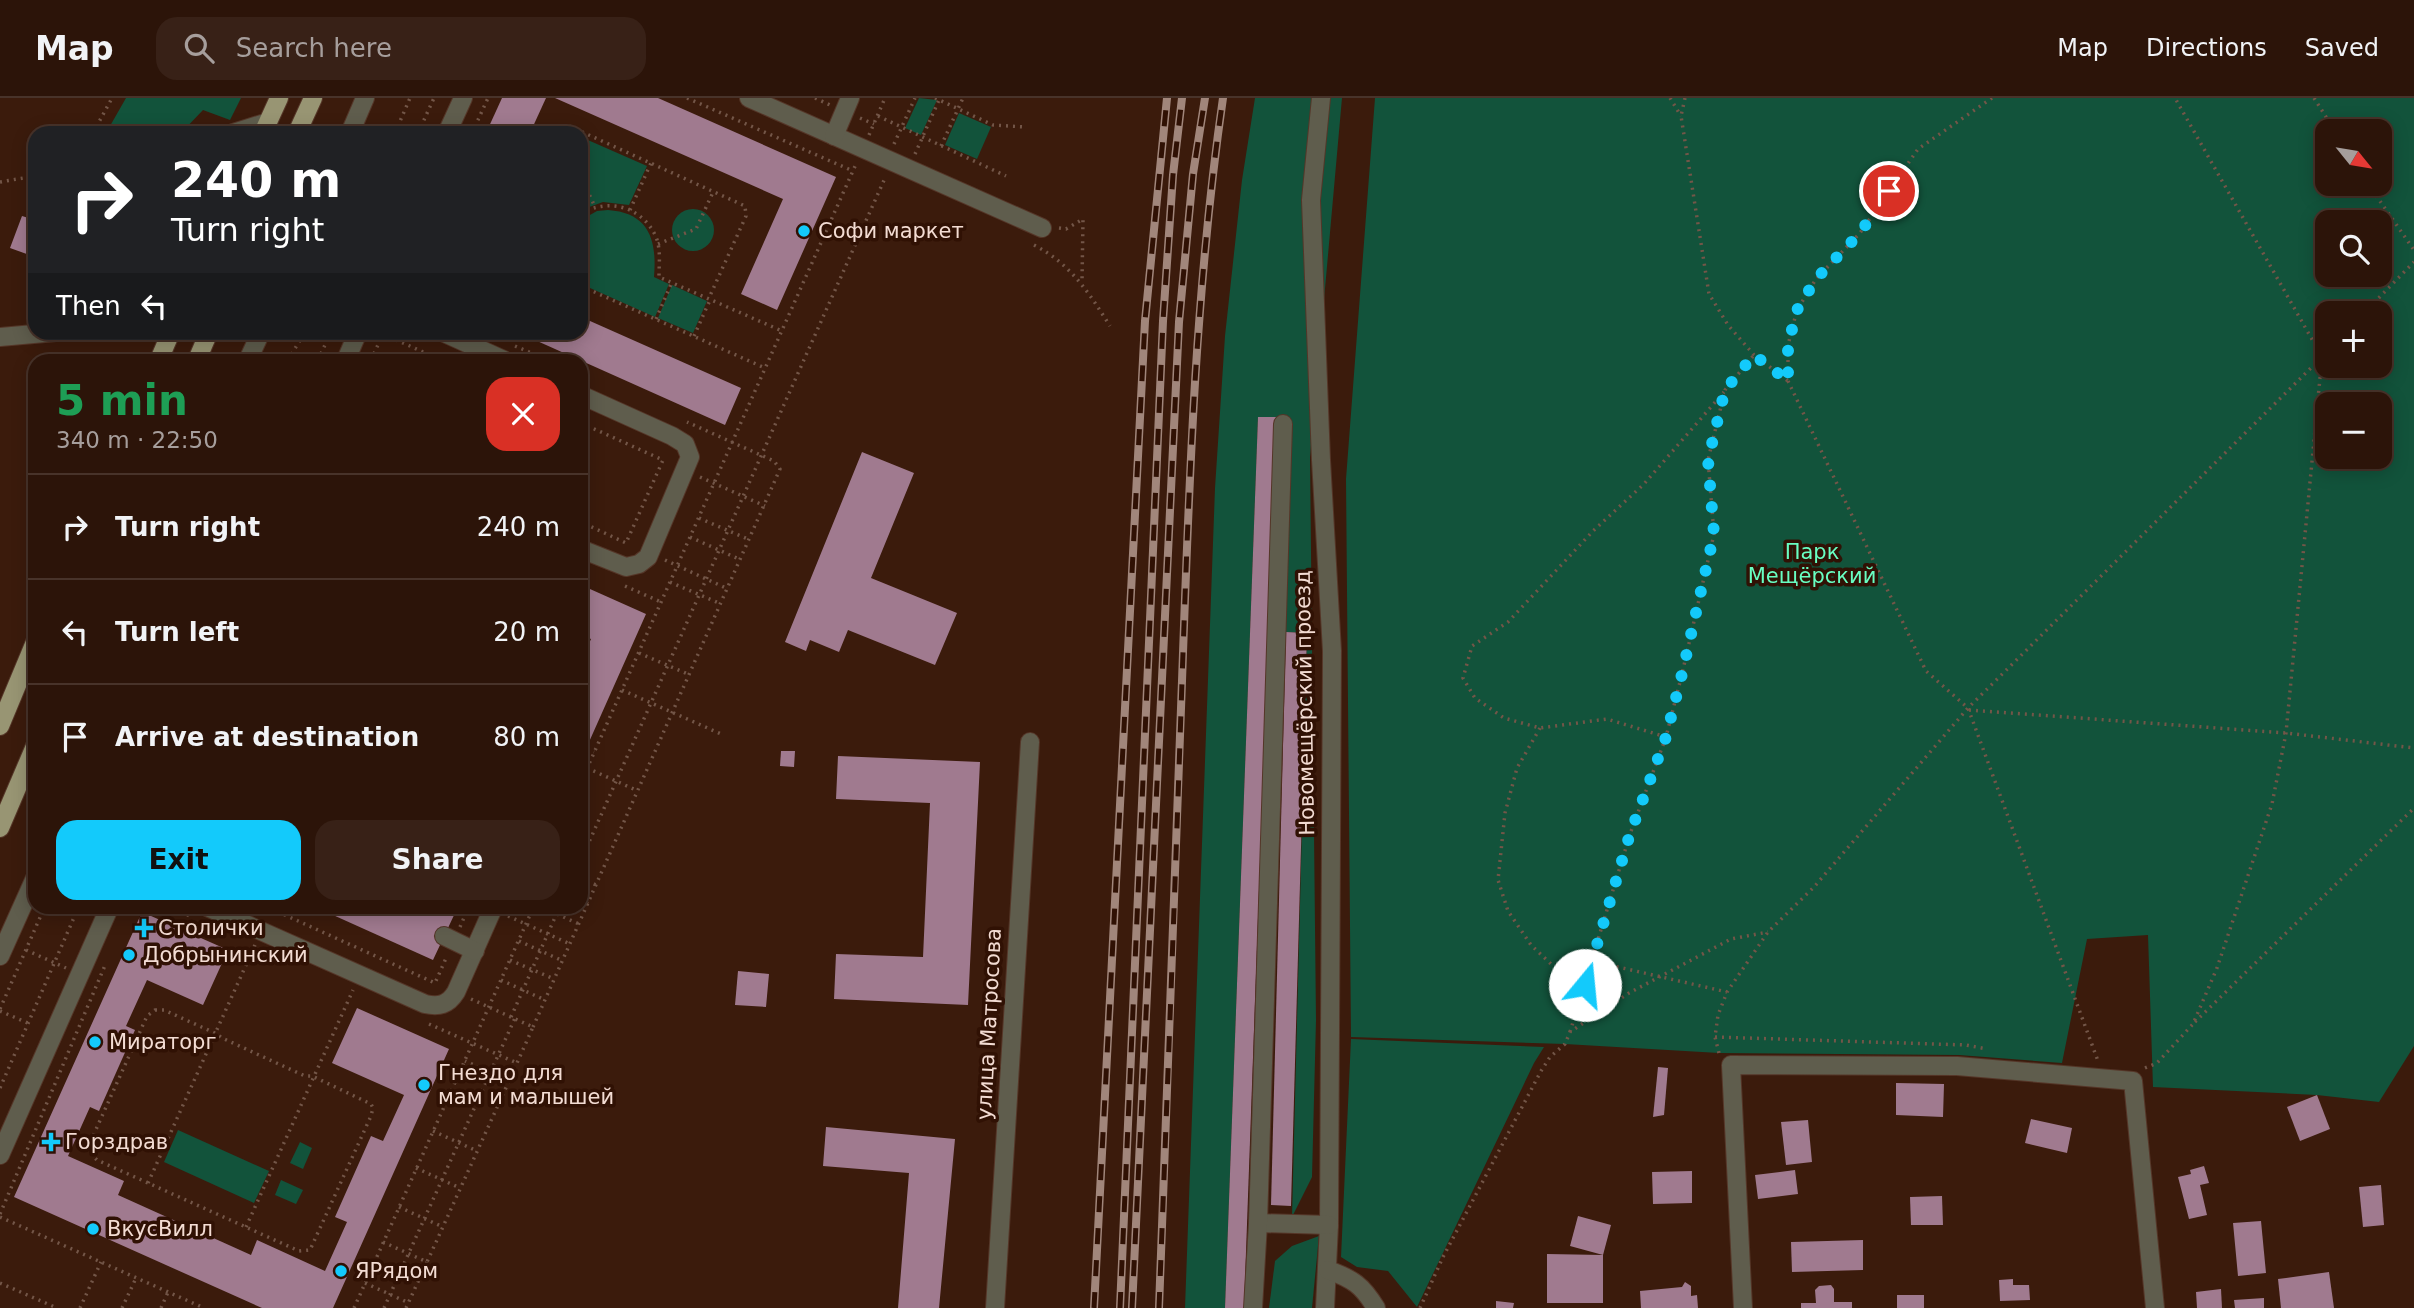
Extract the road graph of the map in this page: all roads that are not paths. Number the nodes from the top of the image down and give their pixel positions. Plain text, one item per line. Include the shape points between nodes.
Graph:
1 (279, 98) edge
2 (313, 98) edge
3 (463, 98) edge
4 (749, 98) edge
5 (850, 98) edge
6 (1321, 98) edge
7 (365, 99) edge
8 (267, 126) edge
9 (300, 126) edge
10 (353, 126) edge
11 (450, 126) edge
12 (834, 136) junction
13 (1042, 228) road end
14 (28, 334) edge
15 (0, 337) edge
16 (460, 340) edge
17 (491, 354) edge
18 (588, 398) edge
19 (1283, 424) dead end
20 (588, 552) edge
21 (28, 659) edge
22 (0, 726) edge
23 (1030, 742) dead end
24 (28, 762) edge
25 (0, 828) edge
26 (28, 894) edge
27 (106, 914) edge
28 (223, 914) edge
29 (491, 914) edge
30 (449, 939) road end
31 (475, 951) junction
32 (0, 956) edge
33 (0, 1155) edge
34 (1258, 1223) junction
35 (1329, 1225) junction
36 (1328, 1270) junction
37 (995, 1308) edge
38 (1253, 1308) edge
39 (1325, 1308) edge
40 (1376, 1308) edge
41 (1743, 1308) edge
42 (2155, 1308) edge

1 - 8 main road
2 - 9 main road
3 - 11 street
4 - 12 street
5 - 12 street
6 - 35 street, Новомещёрский проезд via 1311,200 1332,651
7 - 10 street
12 - 13 street
14 - 15 street
16 - 17 street
18 - 20 street via 672,436 684,444 690,457 644,561 626,567
19 - 34 street
21 - 22 main road
23 - 37 street, улица Матросова
24 - 25 main road
26 - 32 street
27 - 33 street
28 - 31 street via 435,1006 451,1000
29 - 31 street
30 - 31 street
34 - 35 street
34 - 38 street
35 - 36 street, Новомещёрский проезд
36 - 39 street, Новомещёрский проезд
36 - 40 street via 1349,1277 1365,1290
41 - 42 street via 1731,1065 1957,1066 2106,1079 2135,1076

